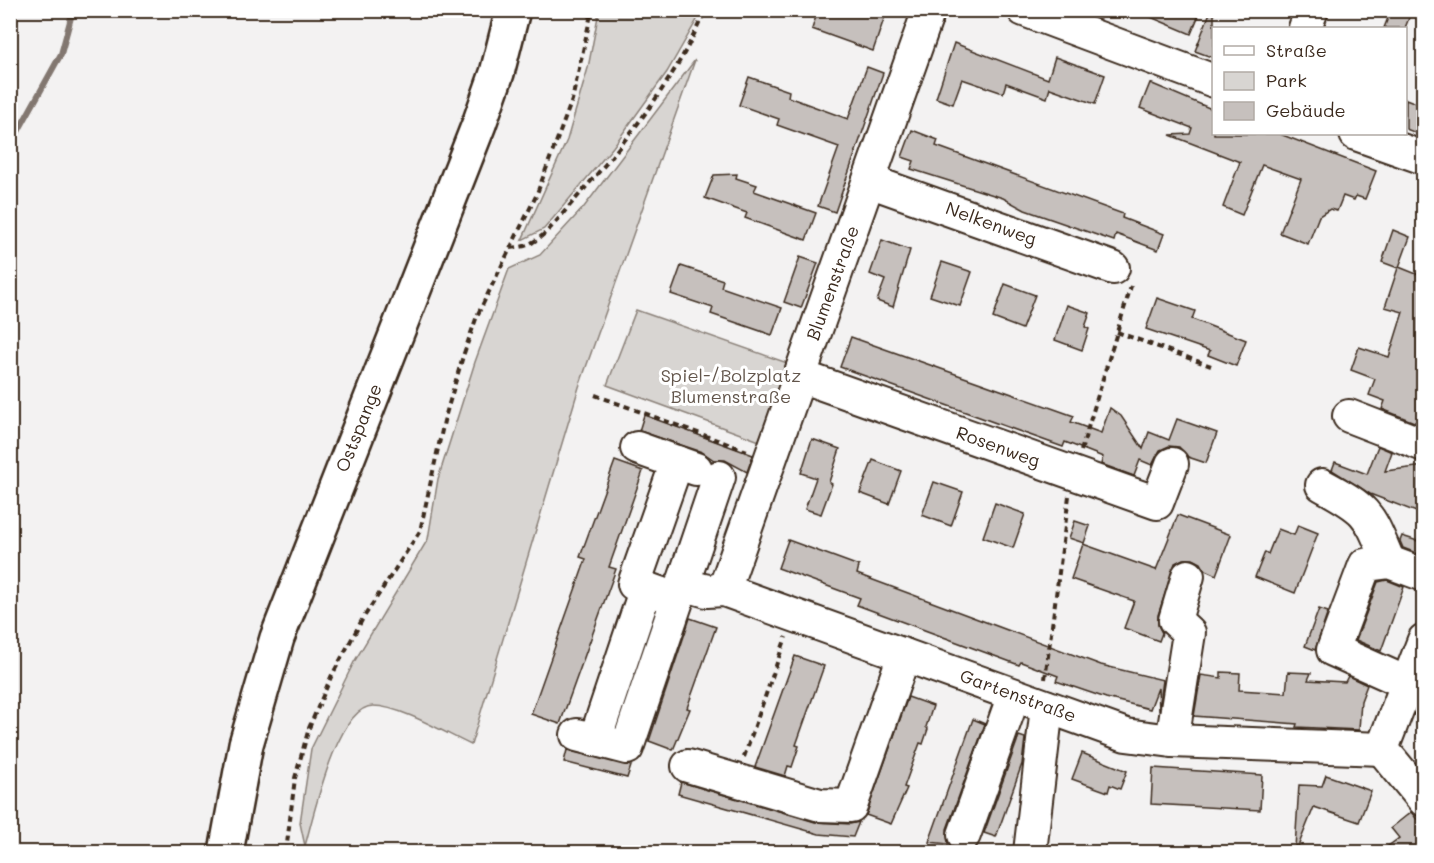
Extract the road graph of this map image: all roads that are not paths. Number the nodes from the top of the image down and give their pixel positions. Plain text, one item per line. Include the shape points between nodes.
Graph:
1 (513, 10) edge
2 (930, 10) edge
3 (1024, 10) edge
4 (1312, 10) edge
5 (1305, 27) edge
6 (1212, 80) edge
7 (1359, 135) edge
8 (1424, 158) edge
9 (869, 181) junction
10 (1113, 268) dead end
11 (800, 376) junction
12 (1349, 416) dead end
13 (1424, 446) edge
14 (637, 448) dead end
15 (677, 462) junction
16 (1172, 464) dead end
17 (719, 477) junction
18 (1322, 485) dead end
19 (758, 491) junction
20 (1389, 561) junction
21 (1424, 575) edge
22 (1188, 576) dead end
23 (640, 586) junction
24 (679, 591) junction
25 (724, 591) junction
26 (1424, 640) edge
27 (904, 655) junction
28 (1407, 683) junction
29 (1014, 695) junction
30 (1047, 707) junction
31 (1172, 741) junction
32 (1382, 749) junction
33 (688, 766) dead end
34 (1424, 800) edge
35 (964, 835) dead end
36 (226, 852) edge
37 (1030, 852) edge

1 - 36 main road, Ostspange via 479,124 270,658 246,744
2 - 9 street, Blumenstraße
3 - 6 street
4 - 5 street
7 - 8 street
9 - 10 street, Nelkenweg
9 - 11 street, Blumenstraße
11 - 16 street, Rosenweg via 1156,503
11 - 19 street, Blumenstraße
12 - 13 street
14 - 15 street
15 - 17 street
15 - 23 street
17 - 19 street
17 - 24 street
18 - 20 street via 1358,504 1369,515
19 - 25 street, Blumenstraße
20 - 21 street
20 - 28 street via 1365,565 1333,650
22 - 31 street via 1175,620 1189,633
23 - 24 street, Gartenstraße
23 - 24 street via 586,737 627,748
24 - 25 street, Gartenstraße
25 - 27 street, Gartenstraße
26 - 28 street
27 - 29 street, Gartenstraße
27 - 33 street via 851,806 820,805
28 - 32 street
29 - 30 street, Gartenstraße
29 - 35 street
30 - 31 street, Gartenstraße via 1126,735
30 - 37 street
31 - 32 street, Gartenstraße
32 - 34 street

